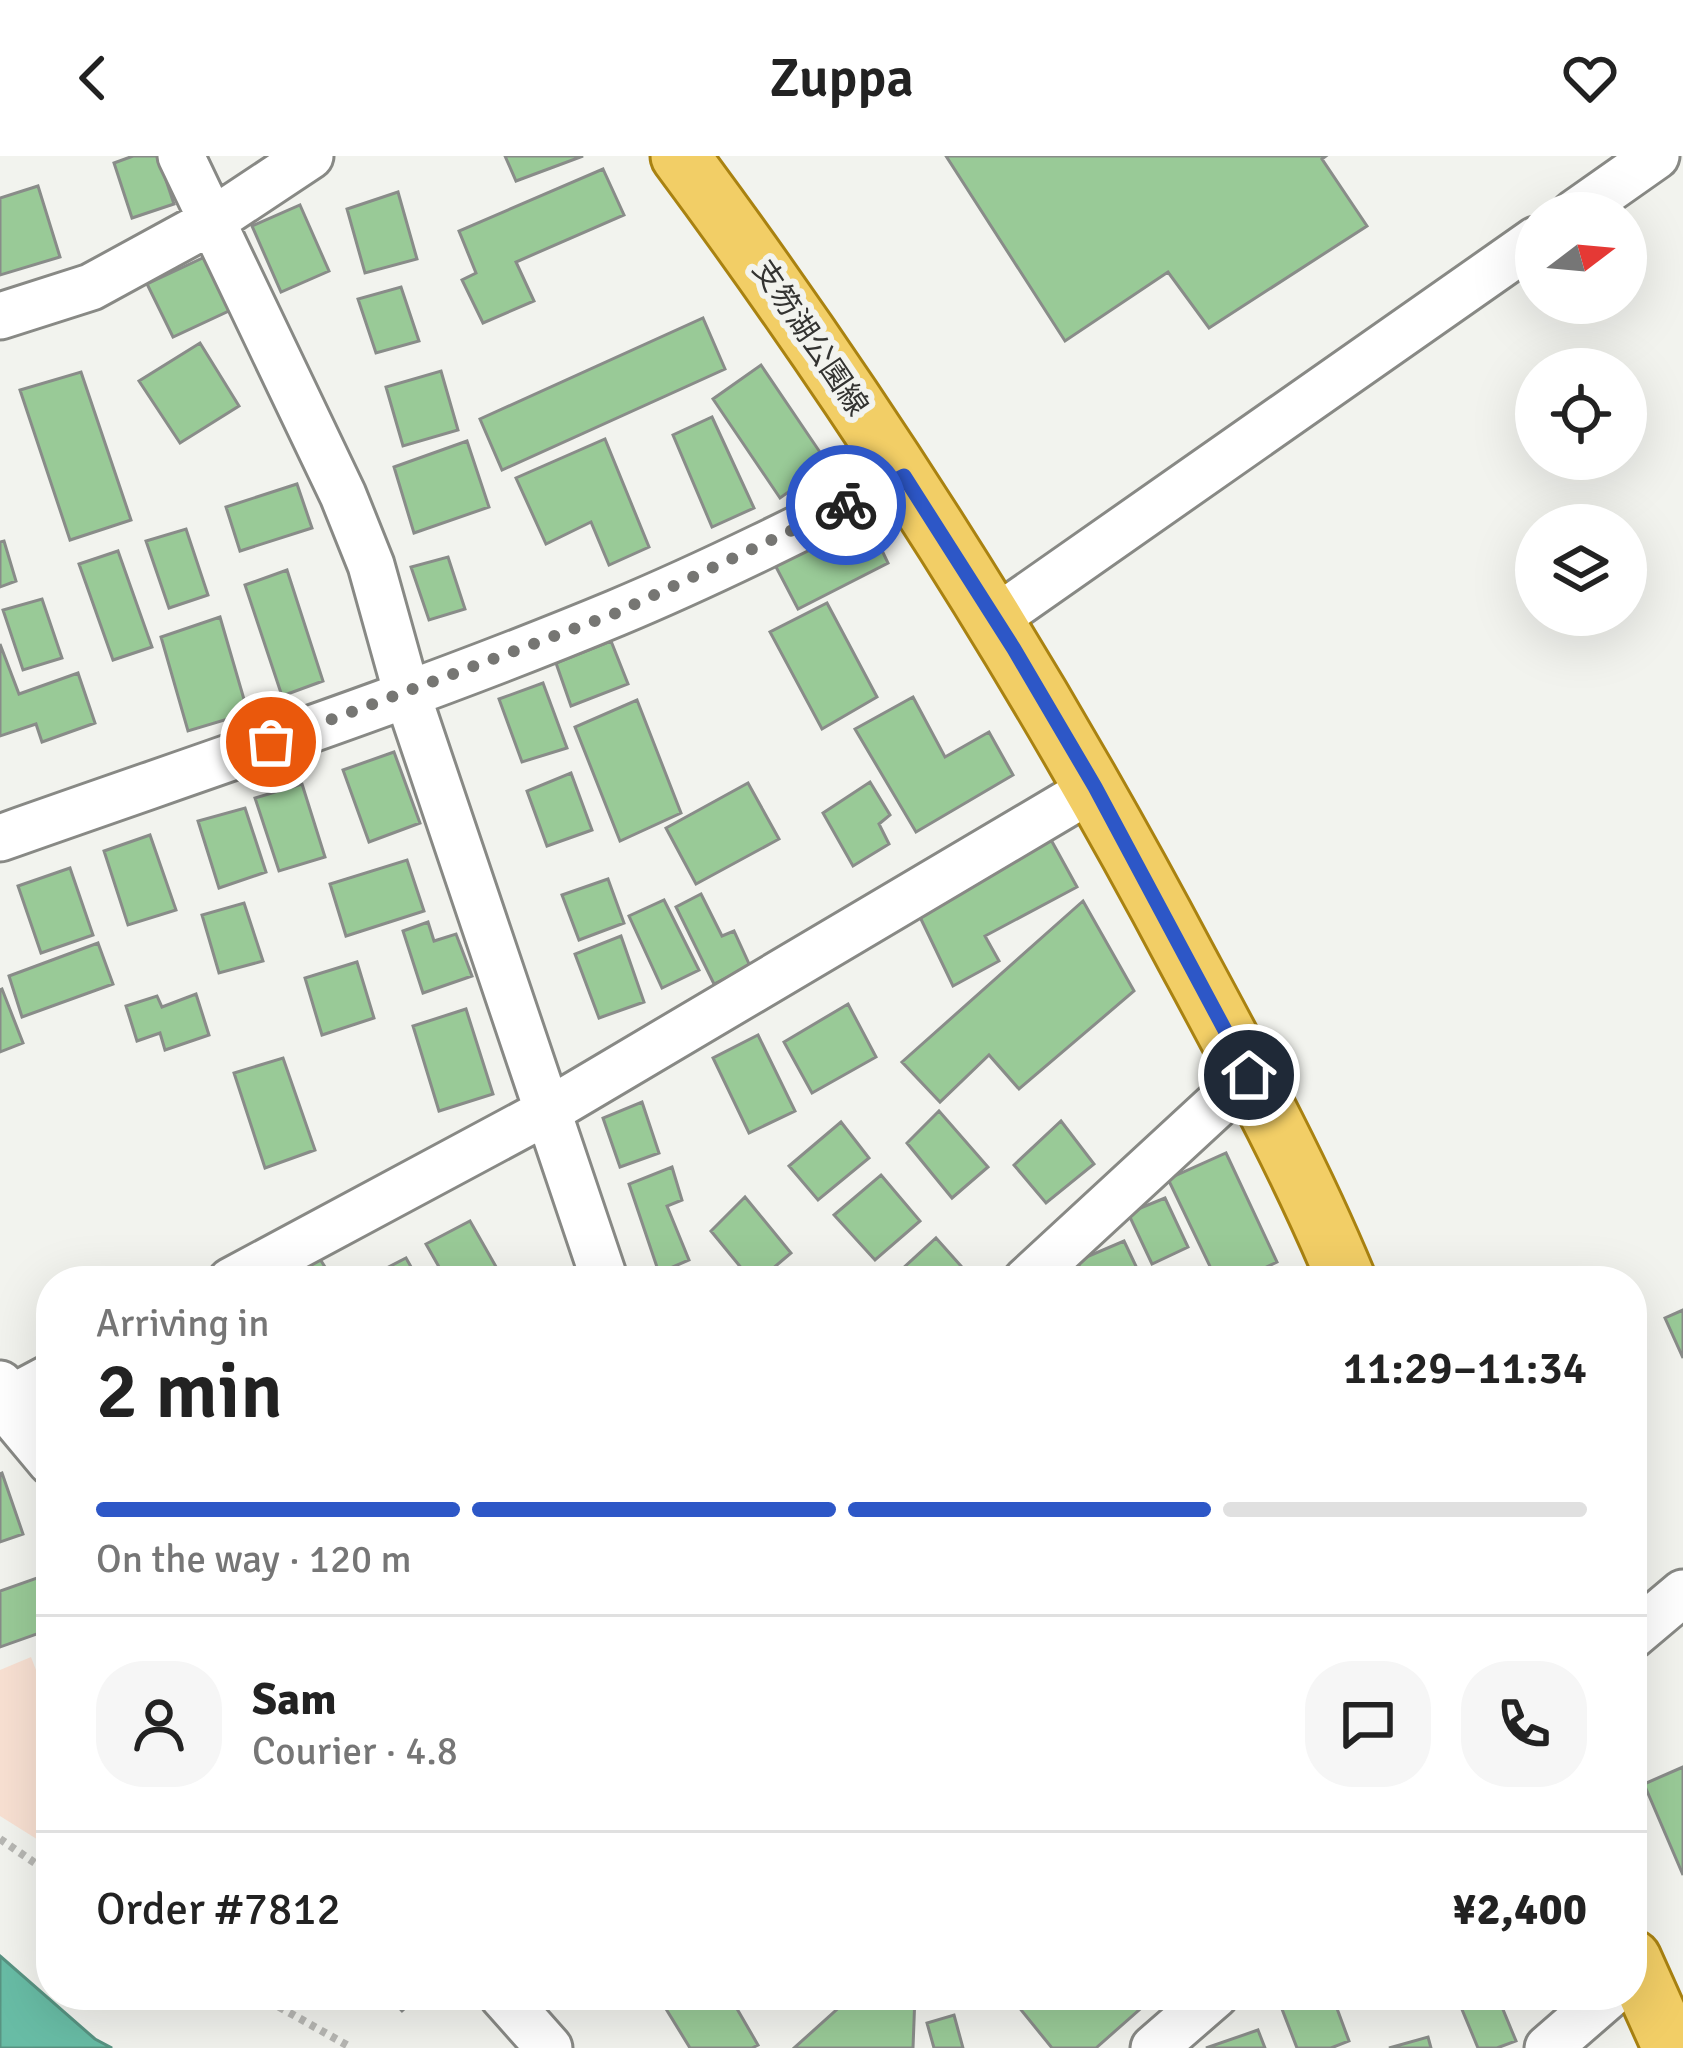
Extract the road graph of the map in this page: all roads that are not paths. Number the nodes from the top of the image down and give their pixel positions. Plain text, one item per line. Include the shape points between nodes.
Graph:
1 (181, 156) edge
2 (310, 156) edge
3 (680, 156) edge
4 (1656, 156) edge
5 (1604, 192) edge
6 (212, 221) junction
7 (1515, 255) edge
8 (0, 316) edge
9 (904, 476) junction
10 (994, 619) junction
11 (407, 694) junction
12 (1095, 787) junction
13 (0, 838) edge
14 (1249, 1075) junction
15 (548, 1112) junction
16 (259, 1266) edge
17 (600, 1266) edge
18 (1042, 1266) edge
19 (1340, 1266) edge
20 (36, 1382) edge
21 (3, 1393) edge
22 (36, 1444) edge
23 (1683, 1593) edge
24 (1647, 1623) edge
25 (1647, 2007) edge
26 (515, 2010) edge
27 (1198, 2010) edge
28 (1590, 2010) edge
29 (549, 2048) edge
30 (1154, 2048) edge
31 (1548, 2048) edge
32 (1672, 2048) edge

1 - 6 street
2 - 6 street
3 - 9 main road, 支笏湖公園線
4 - 5 street
6 - 8 street via 91,287
6 - 11 street via 350,513
7 - 10 street
9 - 10 main road, 支笏湖公園線
9 - 11 street via 616,613
10 - 12 main road, 支笏湖公園線
11 - 13 street
11 - 15 street
12 - 14 main road, 支笏湖公園線
12 - 15 street
14 - 18 street
14 - 19 main road, 支笏湖公園線
15 - 16 street
15 - 17 street
20 - 21 street
21 - 22 street
23 - 24 street
25 - 32 main road
26 - 29 street
27 - 30 street
28 - 31 street

